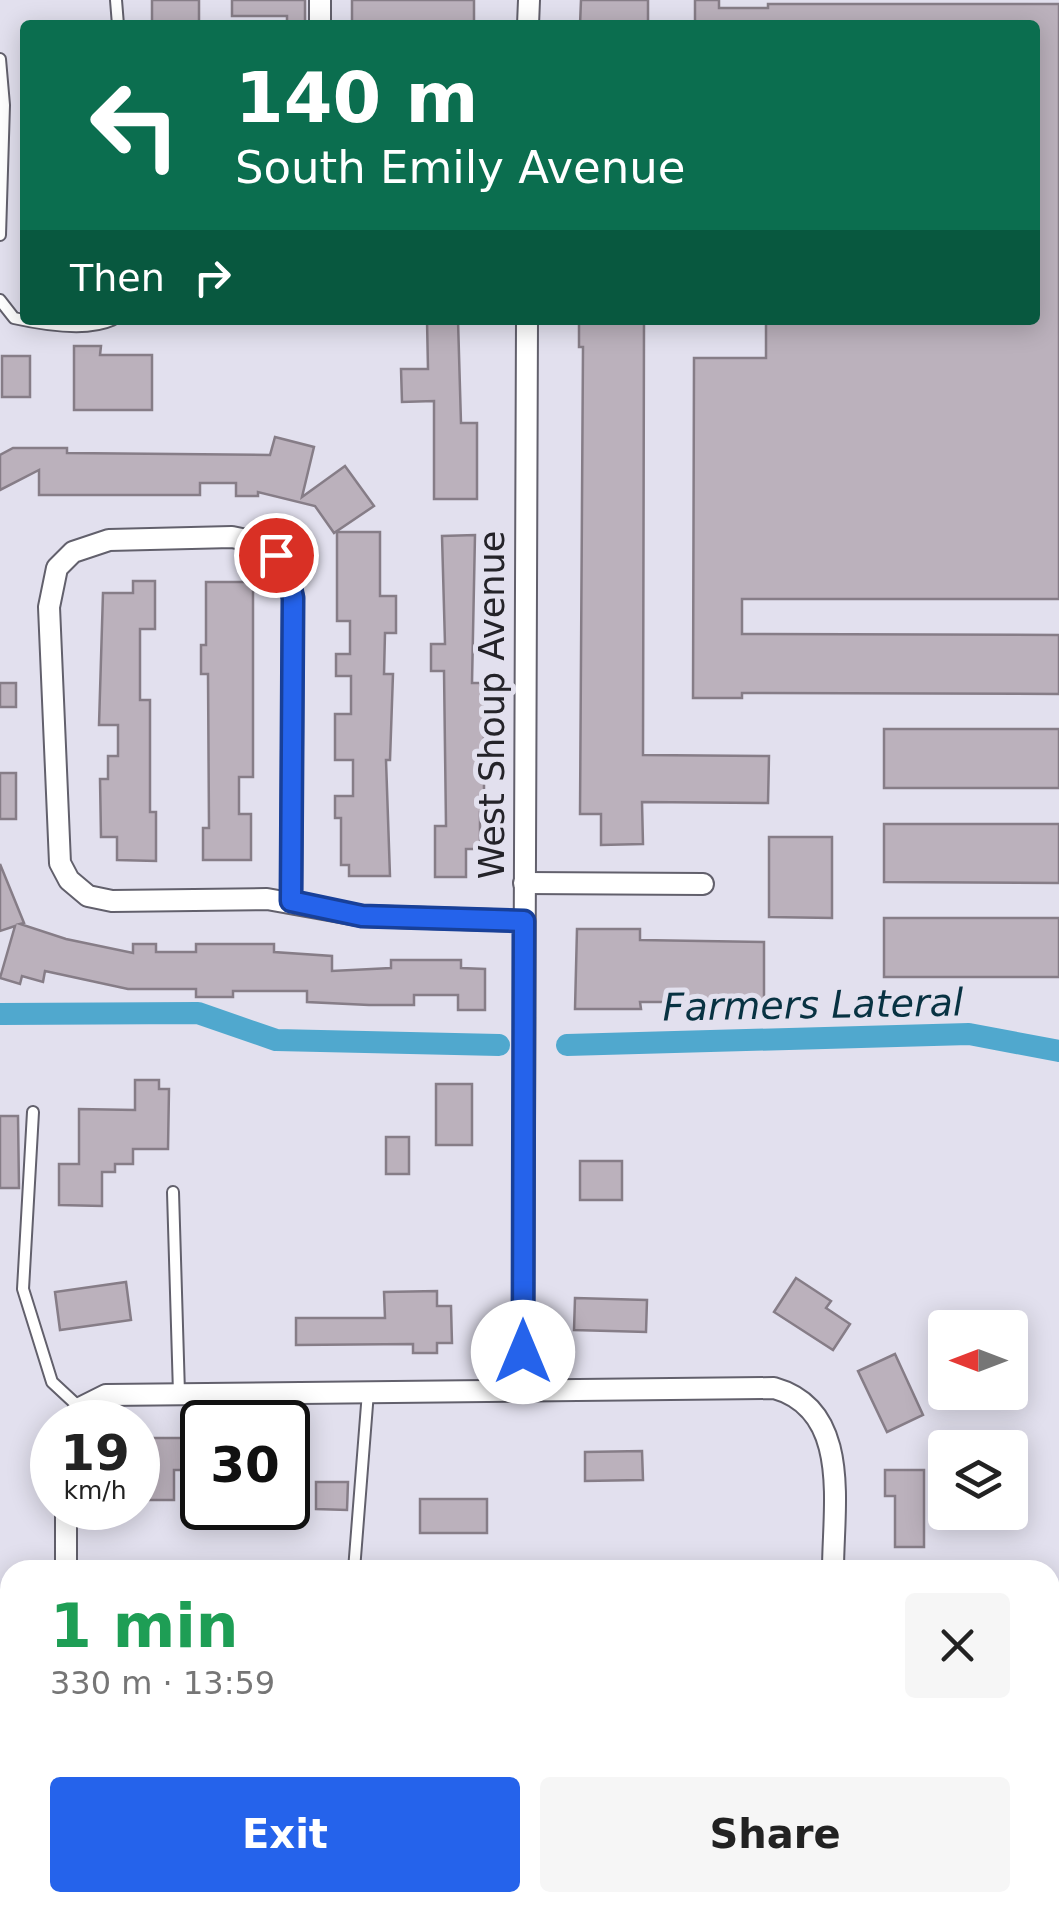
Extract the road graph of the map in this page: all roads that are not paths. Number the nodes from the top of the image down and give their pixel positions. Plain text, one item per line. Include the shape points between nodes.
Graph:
1 (0, 59) edge
2 (0, 236) edge
3 (0, 300) edge
4 (20, 319) edge
5 (527, 325) edge
6 (524, 883) junction
7 (703, 884) dead end
8 (291, 901) junction
9 (524, 921) junction
10 (33, 1112) dead end
11 (174, 1192) dead end
12 (523, 1391) junction
13 (368, 1392) junction
14 (179, 1394) junction
15 (65, 1400) edge
16 (98, 1400) edge
17 (66, 1530) edge
18 (66, 1560) edge
19 (355, 1560) edge
20 (833, 1560) edge

1 - 2 lane
3 - 4 lane
5 - 6 street, West Shoup Avenue
6 - 7 street
6 - 9 street, West Shoup Avenue
8 - 8 street via 293,598 276,555 232,537 109,540 73,552 56,568 49,607 56,841 69,880 88,896 112,901
8 - 9 street via 362,916
9 - 12 street, West Shoup Avenue
10 - 15 lane via 22,1289 52,1382
11 - 14 lane
12 - 13 street
12 - 20 street via 774,1388 794,1394 812,1406 833,1457
13 - 14 street
13 - 19 lane
14 - 16 street
17 - 18 street

